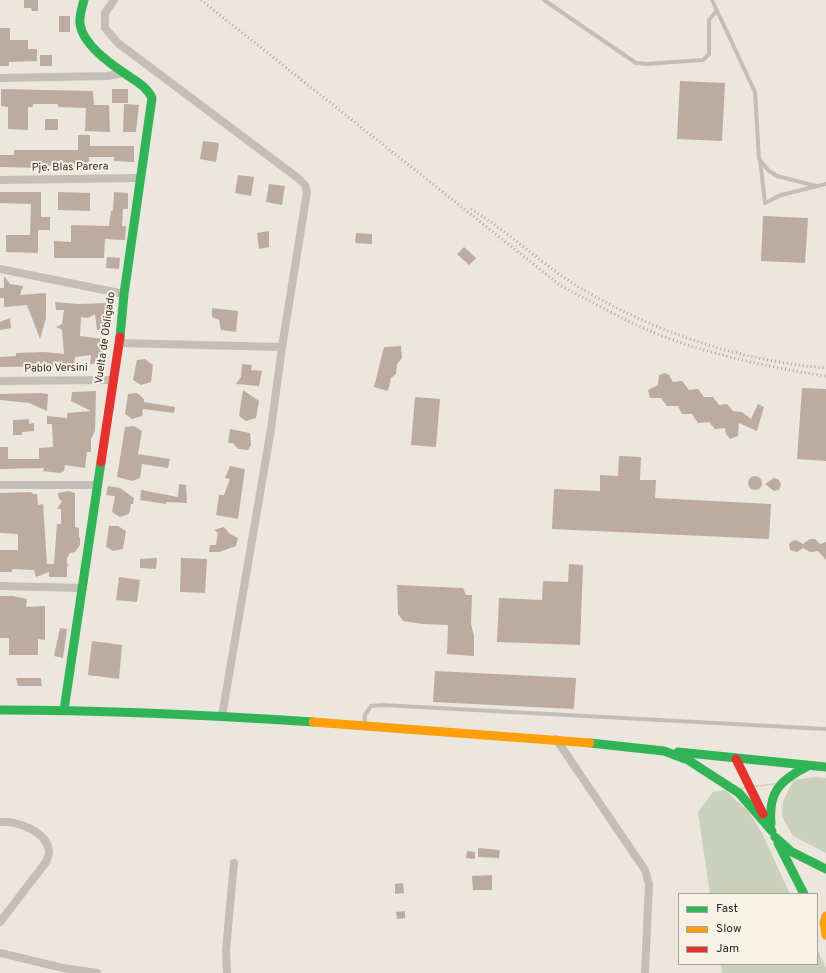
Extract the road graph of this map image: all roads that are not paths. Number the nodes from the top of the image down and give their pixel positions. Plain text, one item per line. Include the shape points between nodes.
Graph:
1 (84, 0) edge
2 (114, 0) edge
3 (544, 0) edge
4 (712, 0) edge
5 (717, 10) junction
6 (124, 73) junction
7 (0, 78) edge
8 (759, 158) junction
9 (140, 178) junction
10 (0, 180) edge
11 (826, 184) edge
12 (816, 186) junction
13 (0, 269) edge
14 (124, 294) junction
15 (119, 343) junction
16 (282, 347) junction
17 (113, 380) junction
18 (0, 381) edge
19 (98, 484) junction
20 (0, 485) edge
21 (0, 586) edge
22 (83, 588) junction
23 (0, 710) edge
24 (64, 710) junction
25 (222, 716) junction
26 (364, 726) junction
27 (826, 729) edge
28 (556, 739) junction
29 (664, 751) junction
30 (736, 759) junction
31 (809, 766) junction
32 (826, 767) edge
33 (0, 822) edge
34 (773, 834) junction
35 (234, 863) dead end
36 (826, 869) edge
37 (803, 893) edge
38 (826, 916) edge
39 (818, 920) edge
40 (0, 922) edge
41 (826, 936) edge
42 (0, 953) edge
43 (97, 973) edge
44 (227, 973) edge
45 (645, 973) edge

1 - 6 main road, Vuelta de Obligado via 79,23 84,36
2 - 16 street via 105,13 105,28 118,43 305,185 307,192
3 - 5 lane via 636,63 646,64 707,58 709,20
4 - 5 lane
5 - 8 lane via 754,92
6 - 7 street via 108,76
6 - 9 main road, Vuelta de Obligado via 146,88 152,98
8 - 12 lane via 769,171 777,176
8 - 12 lane via 765,203 781,195
9 - 10 street, Pje. Blas Parera
9 - 14 main road, Vuelta de Obligado
11 - 12 lane
13 - 14 street
14 - 15 main road, Vuelta de Obligado
15 - 16 street
15 - 17 main road, Vuelta de Obligado
16 - 25 street via 271,429
17 - 18 street, Pablo Versini
17 - 19 main road, Vuelta de Obligado
19 - 20 street
19 - 22 main road, Vuelta de Obligado
21 - 22 street
22 - 24 main road, Vuelta de Obligado
23 - 24 main road
24 - 25 main road
25 - 26 main road
26 - 27 lane via 365,715 371,706 382,705
26 - 28 main road
28 - 29 main road
28 - 45 street via 645,870 649,884
29 - 30 main road
29 - 34 main road via 688,760 721,780 744,798
30 - 31 main road
30 - 34 main road
31 - 32 main road
31 - 34 main road via 788,776 777,788 770,803
33 - 40 street via 9,821 27,826 46,843 49,853 46,862
34 - 36 main road via 792,852
34 - 37 main road
35 - 44 street via 226,950
38 - 41 main road
39 - 41 main road
42 - 43 street

